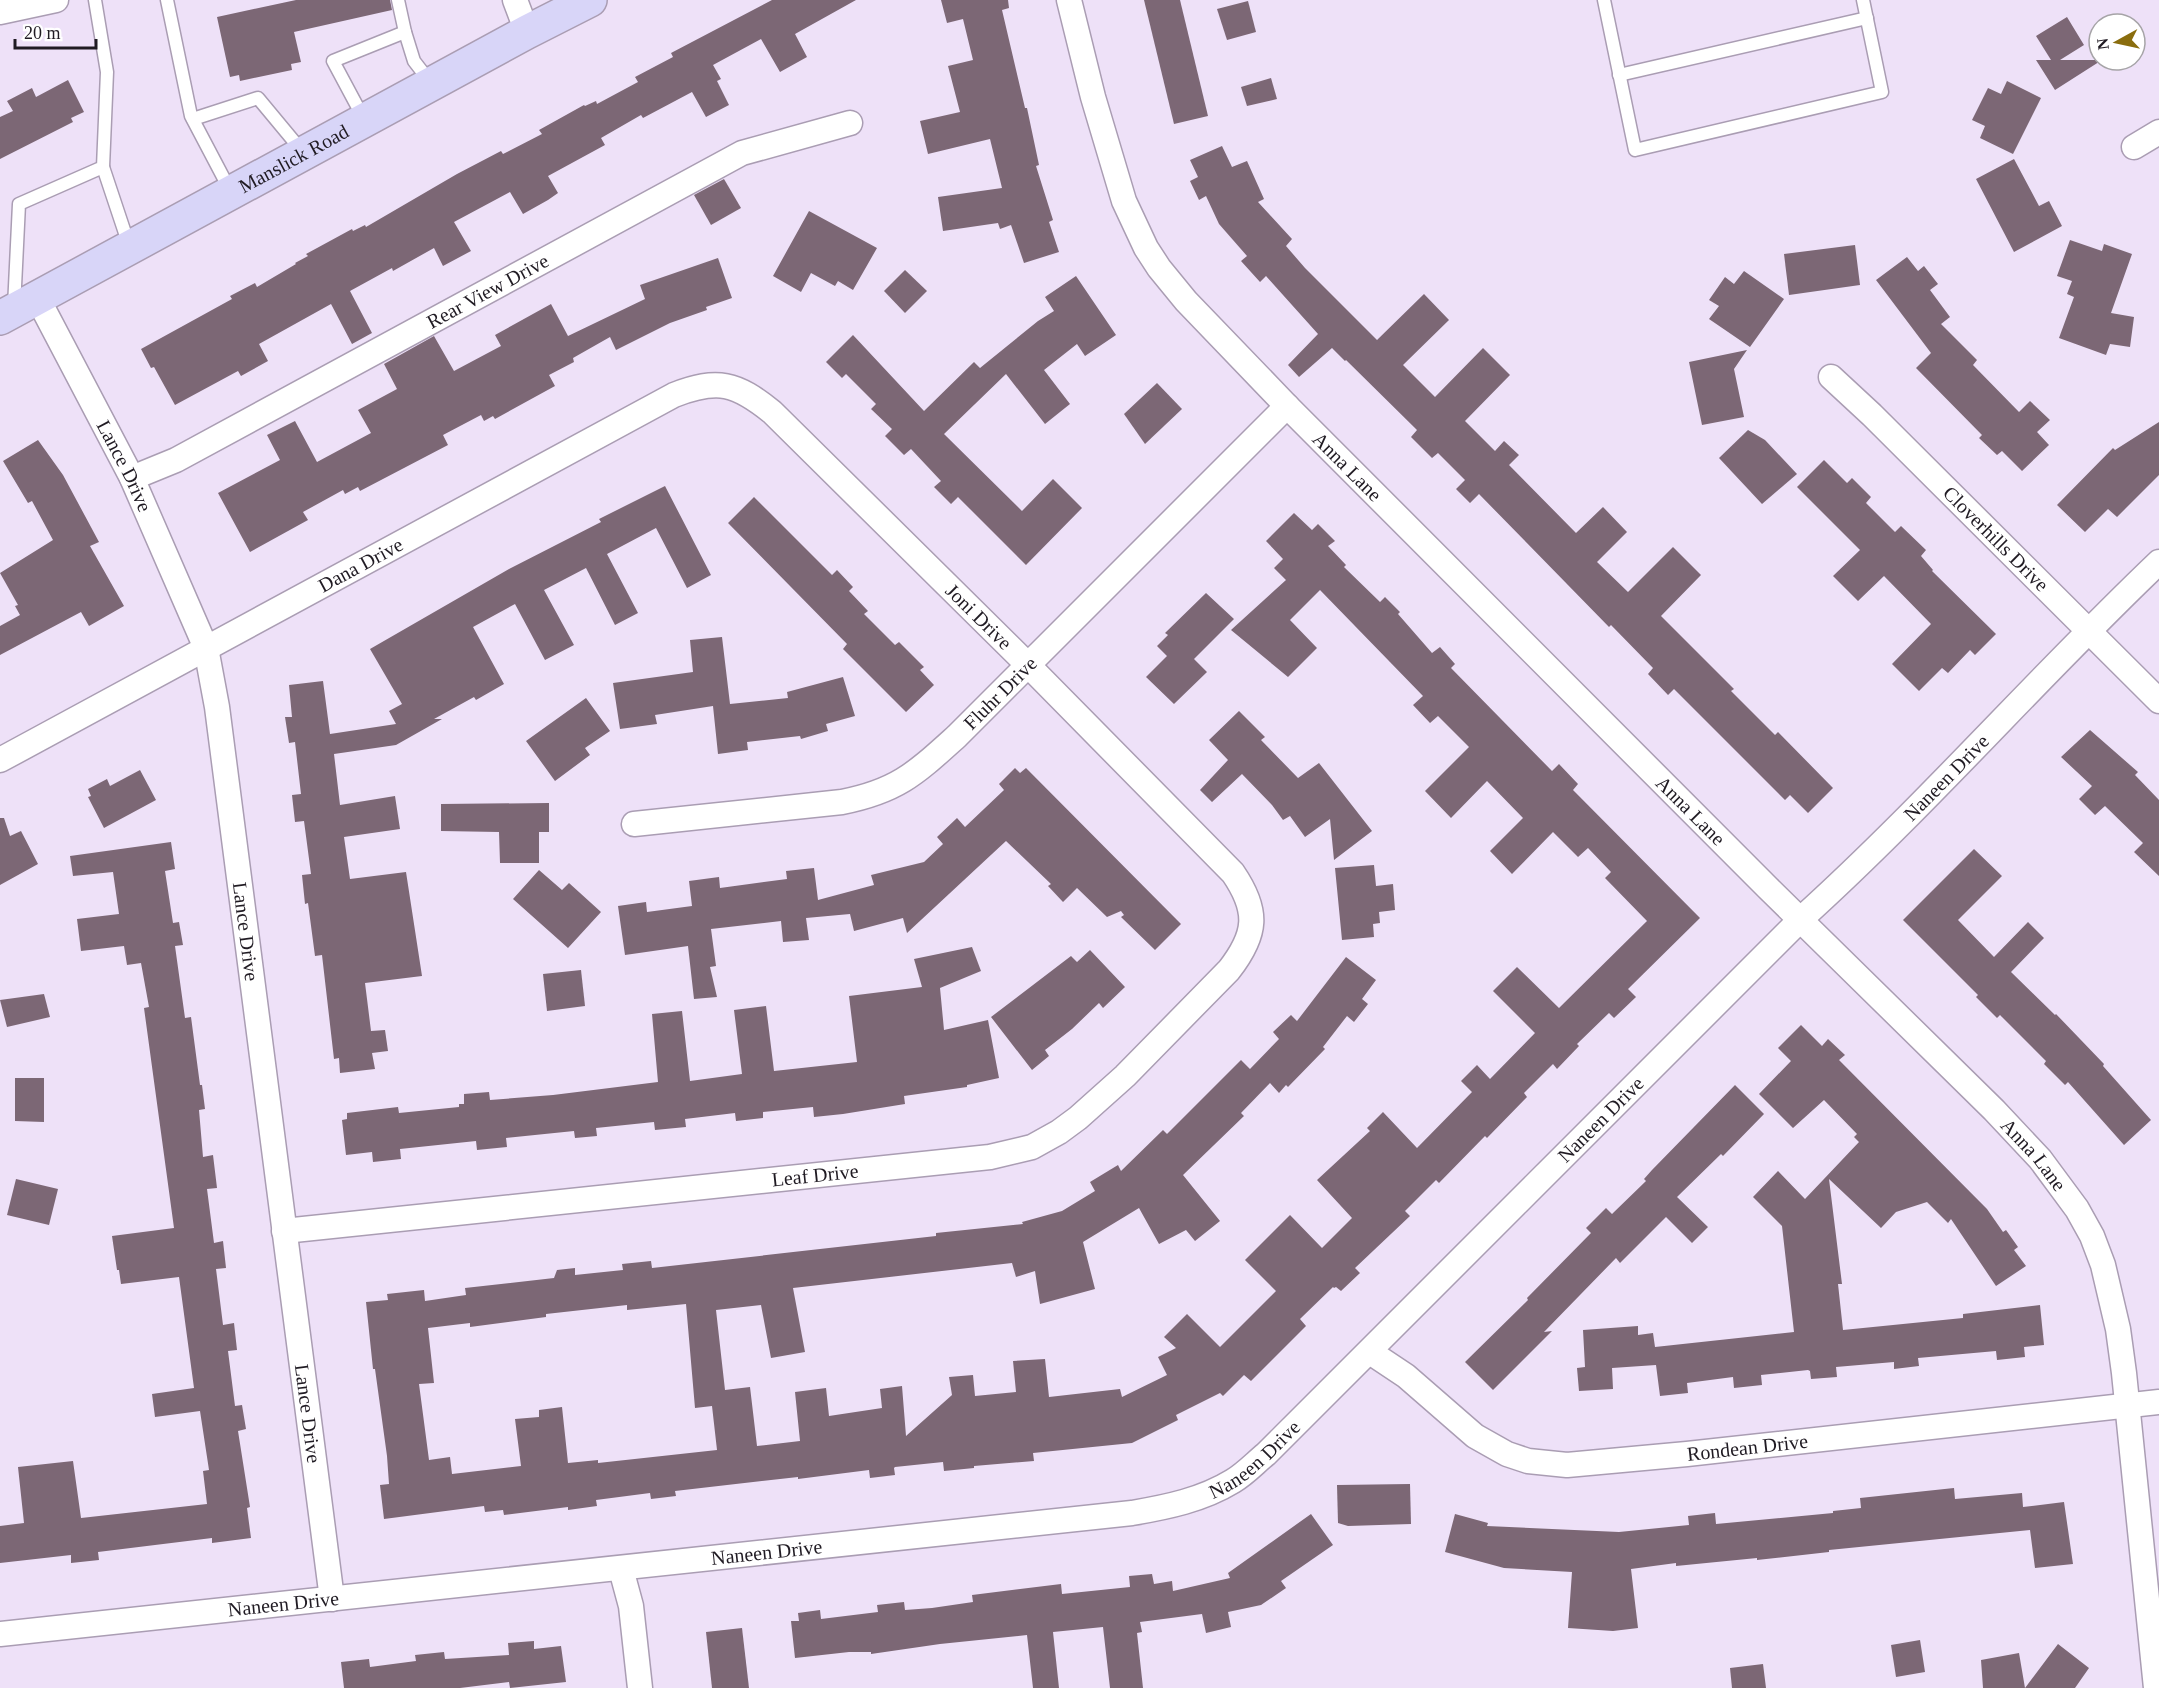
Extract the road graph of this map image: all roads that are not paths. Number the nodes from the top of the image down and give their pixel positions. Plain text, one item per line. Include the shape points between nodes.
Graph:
1 (57, 0) edge
2 (95, 0) edge
3 (167, 0) edge
4 (398, 0) edge
5 (515, 0) edge
6 (591, 0) edge
7 (1069, 0) edge
8 (1604, 0) edge
9 (1863, 0) edge
10 (0, 12) edge
11 (1867, 18) junction
12 (405, 32) junction
13 (527, 32) junction
14 (1619, 75) junction
15 (432, 84) junction
16 (193, 119) junction
17 (365, 121) junction
18 (850, 123) dead end
19 (2159, 132) edge
20 (2134, 147) dead end
21 (304, 154) junction
22 (103, 167) junction
23 (231, 194) junction
24 (130, 249) junction
25 (17, 310) edge
26 (1831, 377) dead end
27 (724, 385) joint
28 (1287, 406) junction
29 (132, 478) junction
30 (2159, 562) edge
31 (2088, 630) junction
32 (206, 648) junction
33 (1028, 665) junction
34 (2159, 701) edge
35 (0, 760) edge
36 (634, 824) dead end
37 (1801, 919) junction
38 (1251, 928) joint
39 (284, 1231) junction
40 (1370, 1352) junction
41 (2159, 1402) edge
42 (2127, 1406) junction
43 (621, 1569) junction
44 (332, 1599) junction
45 (0, 1634) edge
46 (640, 1688) edge
47 (2156, 1688) edge

1 - 10 street
2 - 22 lane via 106,72
3 - 16 lane
4 - 12 lane
5 - 13 street
6 - 13 main road, Manslick Road
7 - 28 street, Anna Lane via 1124,201 1146,248 1186,301
8 - 14 lane
9 - 11 lane
11 - 14 lane
11 - 14 lane via 1882,92 1635,150
12 - 15 lane via 414,61
12 - 17 lane via 333,61
13 - 15 main road, Manslick Road
15 - 17 main road, Manslick Road
16 - 21 lane via 258,98
16 - 23 lane
17 - 21 main road, Manslick Road
18 - 29 street, Rear View Drive via 742,153 176,460
19 - 20 street
21 - 23 main road, Manslick Road
22 - 24 lane
22 - 25 lane via 19,204
23 - 24 main road, Manslick Road
24 - 25 main road, Manslick Road
25 - 29 street, Lance Drive
26 - 31 street, Cloverhills Drive
27 - 32 street, Dana Drive via 696,386 674,395
27 - 33 street, Joni Drive via 754,397 772,412
28 - 33 street, Fluhr Drive
28 - 37 street, Anna Lane
29 - 32 street, Lance Drive
30 - 31 street, Naneen Drive
31 - 34 street, Cloverhills Drive
31 - 37 street, Naneen Drive via 1849,875
32 - 35 street, Dana Drive
32 - 39 street, Lance Drive via 219,718
33 - 36 street, Fluhr Drive via 957,736 894,787 842,802
33 - 38 street, Joni Drive via 1233,873 1246,892
37 - 40 street, Naneen Drive
37 - 42 street, Anna Lane via 1994,1110 2040,1159 2077,1209 2103,1265 2118,1329
38 - 39 street, Leaf Drive via 1243,952 1229,970 1133,1068 1078,1118 1032,1147 978,1158
39 - 44 street, Lance Drive
40 - 42 street, Rondean Drive via 1406,1376 1476,1436 1507,1454 1528,1461 1567,1465
40 - 43 street, Naneen Drive via 1266,1455 1236,1479 1213,1492 1171,1506
41 - 42 street, Rondean Drive
42 - 47 street, Anna Lane
43 - 44 street, Naneen Drive
43 - 46 street via 631,1606
44 - 45 street, Naneen Drive

